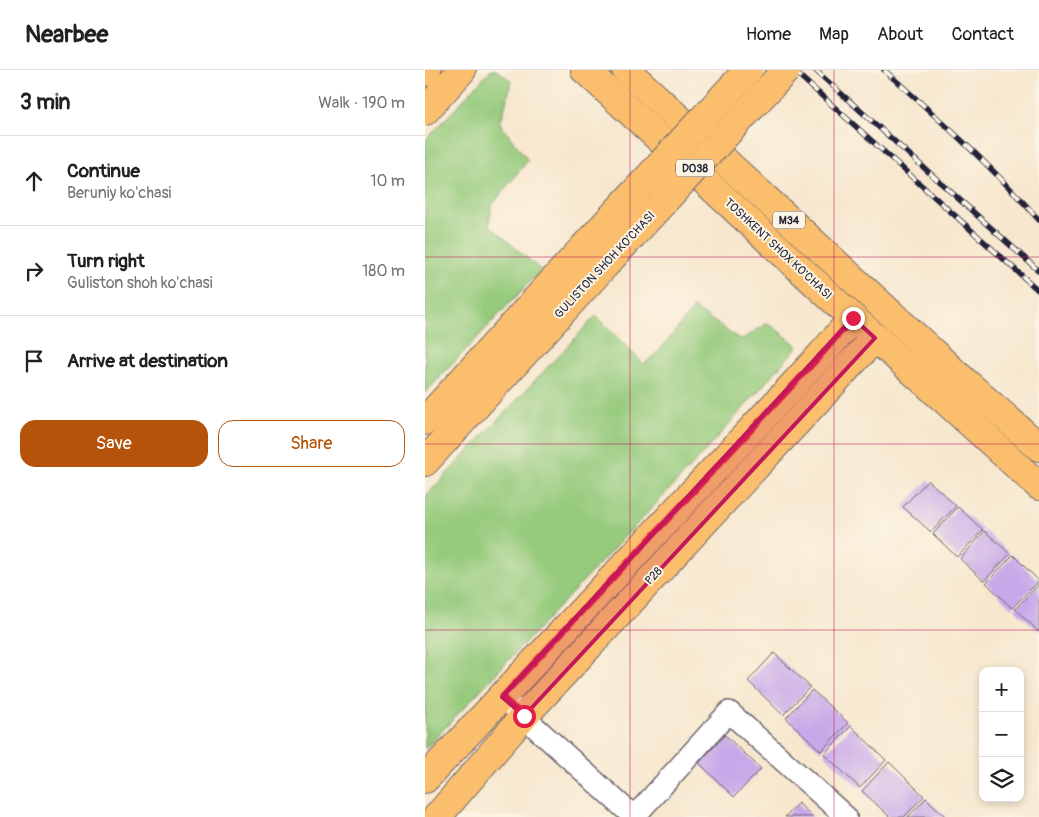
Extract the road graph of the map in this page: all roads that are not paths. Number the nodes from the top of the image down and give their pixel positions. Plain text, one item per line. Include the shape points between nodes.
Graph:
1 (462, 70) edge
2 (585, 70) edge
3 (625, 70) edge
4 (748, 70) edge
5 (786, 70) edge
6 (425, 111) edge
7 (853, 318) junction
8 (875, 338) junction
9 (425, 421) edge
10 (1039, 447) edge
11 (425, 462) edge
12 (1039, 486) edge
13 (502, 697) junction
14 (524, 716) junction
15 (425, 779) edge
16 (437, 817) edge
17 (634, 817) edge
18 (846, 817) edge

1 - 6 main road
2 - 7 main road, TOSHKENT SHOX KO'CHASI / M34
3 - 10 main road, M34
4 - 9 main road, D038, bridge
5 - 11 main road, GULISTON SHOH KO'CHASI / D038, bridge
7 - 8 main road, TOSHKENT SHOX KO'CHASI / M34
7 - 13 main road
8 - 12 main road, TOSHKENT SHOX KO'CHASI / M34
8 - 14 main road, Р28
13 - 14 street
13 - 15 main road
14 - 16 main road, Р28
14 - 17 street
17 - 18 street via 729,712

